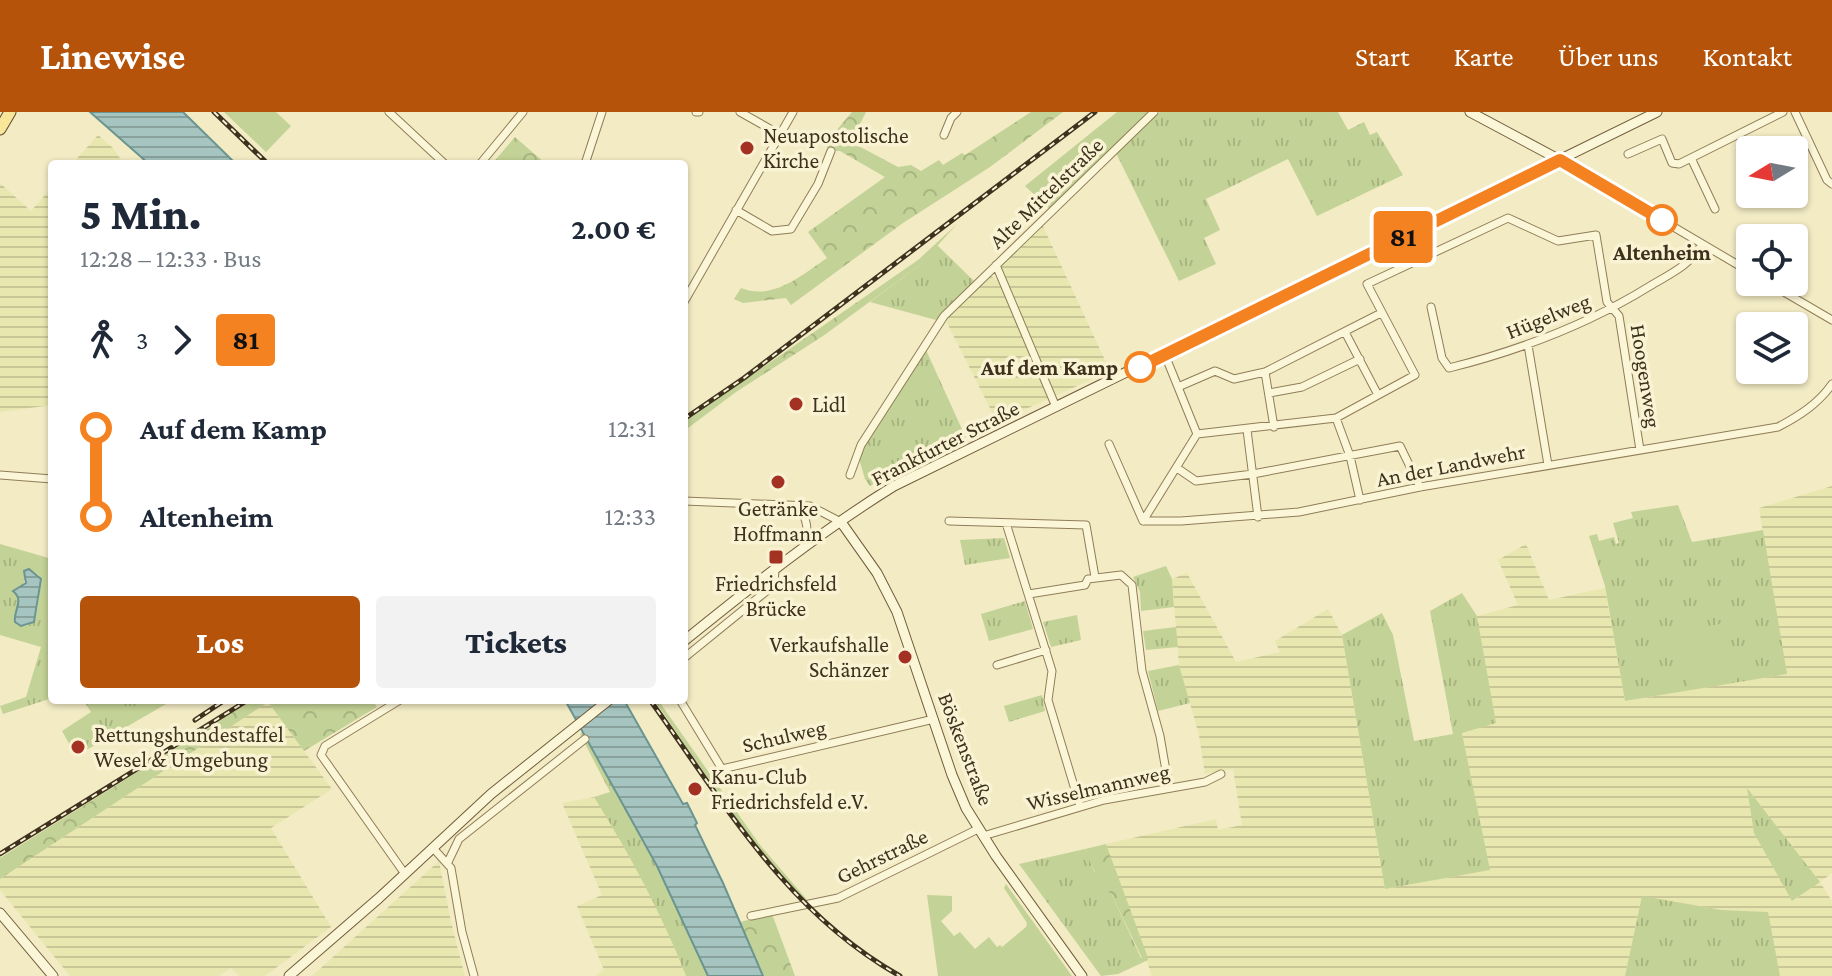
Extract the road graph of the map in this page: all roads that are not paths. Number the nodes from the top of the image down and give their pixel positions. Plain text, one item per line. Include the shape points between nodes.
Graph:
1 (10, 112) edge
2 (389, 112) edge
3 (523, 112) edge
4 (602, 112) edge
5 (740, 112) edge
6 (793, 112) edge
7 (957, 112) edge
8 (1154, 112) edge
9 (1470, 112) edge
10 (1657, 112) edge
11 (1783, 112) edge
12 (1795, 112) edge
13 (0, 129) edge
14 (779, 134) junction
15 (944, 135) dead end
16 (831, 151) dead end
17 (1628, 154) dead end
18 (1691, 158) junction
19 (441, 160) edge
20 (483, 160) edge
21 (586, 160) edge
22 (1560, 160) junction
23 (1832, 184) edge
24 (1715, 209) dead end
25 (736, 210) junction
26 (1702, 244) junction
27 (1736, 264) edge
28 (996, 265) junction
29 (688, 295) edge
30 (1791, 296) edge
31 (1431, 307) dead end
32 (1613, 309) junction
33 (1381, 313) junction
34 (1832, 320) edge
35 (1345, 332) junction
36 (1528, 345) junction
37 (1165, 355) junction
38 (1360, 359) junction
39 (1265, 372) junction
40 (1832, 384) edge
41 (1178, 387) junction
42 (1269, 393) junction
43 (1378, 395) junction
44 (1056, 407) junction
45 (1336, 418) junction
46 (1274, 427) junction
47 (1247, 430) junction
48 (1197, 434) junction
49 (1109, 444) dead end
50 (1640, 450) junction
51 (1350, 456) junction
52 (1548, 465) junction
53 (1177, 468) junction
54 (1253, 474) junction
55 (0, 475) edge
56 (850, 475) dead end
57 (48, 479) edge
58 (1420, 487) junction
59 (1360, 500) junction
60 (688, 501) edge
61 (797, 505) junction
62 (1258, 517) junction
63 (949, 521) dead end
64 (1143, 521) junction
65 (841, 522) junction
66 (1006, 523) junction
67 (804, 548) junction
68 (775, 568) junction
69 (1095, 577) junction
70 (1029, 594) junction
71 (688, 638) edge
72 (1046, 650) junction
73 (688, 655) edge
74 (997, 665) dead end
75 (393, 704) edge
76 (604, 704) edge
77 (682, 704) edge
78 (934, 719) junction
79 (585, 739) dead end
80 (1221, 774) dead end
81 (1169, 788) junction
82 (1080, 806) junction
83 (980, 832) junction
84 (433, 848) junction
85 (448, 862) junction
86 (405, 874) junction
87 (0, 913) edge
88 (751, 916) dead end
89 (53, 976) edge
90 (289, 976) edge
91 (474, 976) edge
92 (1082, 976) edge

1 - 13 main road
2 - 19 street
3 - 20 street
4 - 21 street
5 - 14 street
6 - 14 street
7 - 15 street
8 - 28 street, Alte Mittelstraße
9 - 22 main road
10 - 22 main road, Frankfurter Straße
11 - 18 street
12 - 23 street
14 - 25 street
16 - 25 street via 791,229 772,231
17 - 18 street via 1662,139 1672,163
18 - 24 street
22 - 26 street
22 - 37 main road, Frankfurter Straße
25 - 29 street
26 - 27 street
26 - 32 street, Hügelweg via 1688,263
28 - 44 street, Alte Mittelstraße
28 - 56 street, Alte Mittelstraße via 936,326 861,445
30 - 34 street
31 - 36 street, Hügelweg via 1449,368
32 - 33 street, Hoogenweg via 1607,302 1596,235 1558,241 1508,218 1367,284
32 - 36 street, Hügelweg
32 - 50 street, Hoogenweg via 1619,316
33 - 35 street
33 - 43 street via 1415,375
35 - 38 street
35 - 39 street
36 - 52 street
37 - 41 street
37 - 44 main road, Frankfurter Straße
38 - 42 street via 1302,387
38 - 43 street
39 - 41 street via 1234,379 1215,371
39 - 42 street
40 - 50 street, An der Landwehr via 1800,415 1778,427
41 - 48 street
42 - 46 street
43 - 45 street
44 - 65 main road, Frankfurter Straße via 920,473
45 - 46 street
45 - 51 street
46 - 47 street
47 - 48 street
47 - 54 street
48 - 53 street
49 - 64 street
50 - 52 street, An der Landwehr
51 - 54 street
51 - 58 street via 1400,446
51 - 59 street
52 - 58 street, An der Landwehr
53 - 54 street via 1196,481
53 - 64 street
54 - 62 street
55 - 57 street
58 - 59 street, An der Landwehr
59 - 62 street, An der Landwehr
60 - 61 street
61 - 65 street
61 - 67 street via 808,526
62 - 64 street, An der Landwehr
63 - 66 street
65 - 67 main road, Frankfurter Straße
65 - 78 main road, Böskenstraße via 897,612
66 - 69 street via 1086,525
66 - 70 street
67 - 68 main road, Frankfurter Straße
68 - 71 main road, Frankfurter Straße
68 - 73 street, Frankfurter Straße via 774,585
69 - 70 street via 1085,585
69 - 81 street via 1121,575 1132,585 1142,671
70 - 72 street
72 - 74 street
72 - 82 street via 1052,671 1048,700
75 - 86 street via 325,746 321,755
76 - 84 main road
77 - 78 street, Schulweg via 722,769
78 - 83 main road, Böskenstraße via 952,775
79 - 85 street via 459,839
80 - 81 street, Wisselmannweg
81 - 82 street, Wisselmannweg
82 - 83 street, Wisselmannweg
83 - 88 street, Gehrstraße via 838,898
83 - 92 main road, Böskenstraße
84 - 85 street
84 - 86 main road
85 - 91 street
86 - 90 main road
87 - 89 main road

